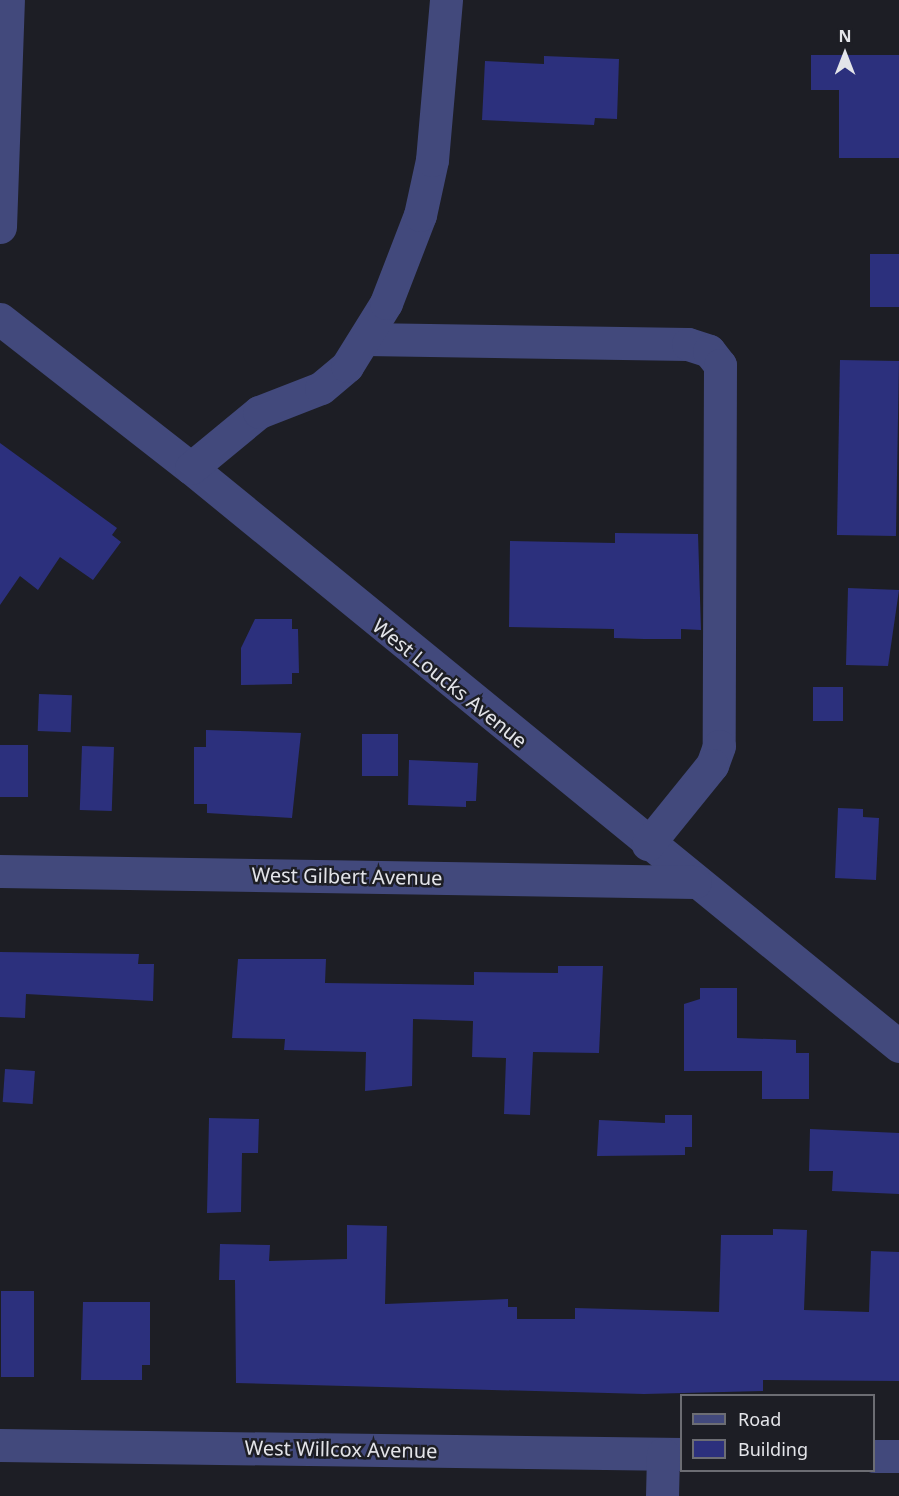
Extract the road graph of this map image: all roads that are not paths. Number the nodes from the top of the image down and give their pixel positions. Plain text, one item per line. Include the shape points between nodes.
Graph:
1 (8, 0) edge
2 (446, 0) edge
3 (0, 227) edge
4 (0, 319) edge
5 (365, 339) junction
6 (191, 468) junction
7 (648, 844) junction
8 (0, 871) edge
9 (694, 882) junction
10 (899, 1046) edge
11 (0, 1445) edge
12 (672, 1454) edge
13 (875, 1456) edge
14 (899, 1456) edge
15 (662, 1496) edge

1 - 3 street
2 - 5 street via 439,109 420,215 386,303
4 - 6 street, West Loucks Avenue
5 - 6 street via 347,366 321,388 259,412
5 - 7 street via 688,344 709,351 720,365 718,746 712,765
6 - 7 street, West Loucks Avenue
7 - 9 street, West Loucks Avenue
8 - 9 street, West Gilbert Avenue
9 - 10 street, West Loucks Avenue
11 - 12 street, West Willcox Avenue
12 - 15 street
13 - 14 street

